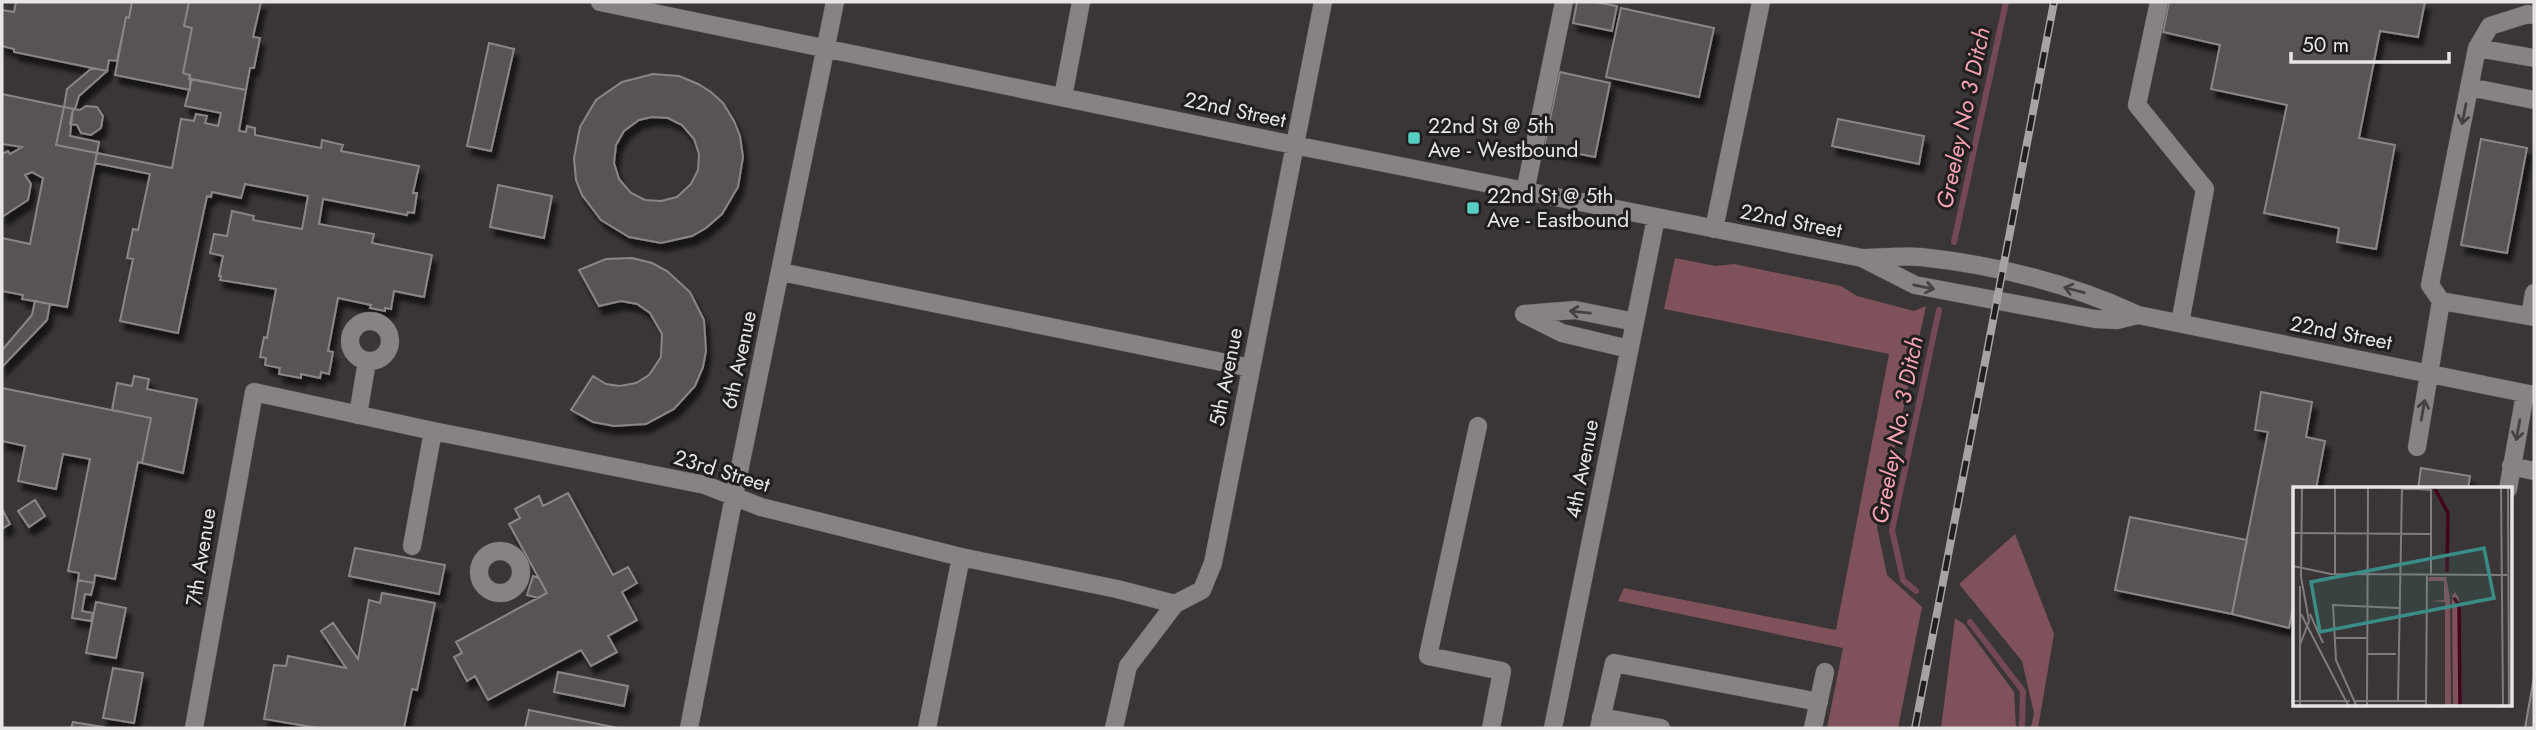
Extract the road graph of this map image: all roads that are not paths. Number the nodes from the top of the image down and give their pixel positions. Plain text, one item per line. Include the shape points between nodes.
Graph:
1 (600, 2) edge
2 (835, 2) edge
3 (1081, 2) edge
4 (1323, 2) edge
5 (1564, 2) edge
6 (1761, 2) edge
7 (2160, 2) edge
8 (2534, 15) edge
9 (826, 48) junction
10 (2477, 48) junction
11 (2534, 58) edge
12 (2469, 87) junction
13 (1063, 97) junction
14 (2534, 100) edge
15 (1294, 145) junction
16 (1525, 192) junction
17 (1656, 218) junction
18 (1714, 229) junction
19 (1862, 258) junction
20 (781, 272) junction
21 (2534, 293) edge
22 (2441, 302) junction
23 (2138, 315) junction
24 (2532, 317) edge
25 (1635, 322) junction
26 (2180, 323) junction
27 (1629, 349) junction
28 (367, 361) dead end
29 (1251, 368) junction
30 (2430, 374) junction
31 (254, 392) joint
32 (2529, 395) edge
33 (359, 415) junction
34 (1478, 426) dead end
35 (433, 431) junction
36 (2417, 447) dead end
37 (2511, 466) junction
38 (2534, 471) edge
39 (2508, 487) edge
40 (734, 496) junction
41 (412, 546) dead end
42 (961, 557) junction
43 (1175, 604) junction
44 (1825, 672) dead end
45 (1819, 702) junction
46 (1600, 723) edge
47 (194, 728) edge
48 (689, 728) edge
49 (927, 728) edge
50 (1114, 728) edge
51 (1491, 728) edge
52 (1553, 728) edge
53 (1661, 728) edge
54 (1813, 728) edge

1 - 9 street, 22nd Street
2 - 9 street, 6th Avenue
3 - 13 street
4 - 15 street, 5th Avenue
5 - 16 street
6 - 18 street
7 - 26 street via 2137,105 2204,189
8 - 10 street via 2490,26
9 - 13 street, 22nd Street
9 - 20 street, 6th Avenue
10 - 11 street
10 - 12 street
12 - 14 street
12 -> 22 street via 2430,285
13 - 15 street, 22nd Street
15 - 16 street, 22nd Street
15 - 29 street, 5th Avenue
16 - 17 street, 22nd Street
17 - 18 street, 22nd Street
17 - 25 street, 4th Avenue
18 - 19 street, 22nd Street
23 -> 19 street, 22nd Street via 2097,296 2003,271 1919,257
19 -> 23 street, 22nd Street via 1915,285 2095,319
20 - 29 street
20 - 40 street, 6th Avenue
21 - 24 street
22 - 24 street
22 - 30 street
23 - 26 street, 22nd Street
25 - 27 street, 4th Avenue
25 -> 27 street via 1575,310 1524,314 1562,333
26 - 30 street, 22nd Street
27 - 52 street, 4th Avenue
28 - 33 street
29 - 43 street, 5th Avenue via 1213,563 1202,590
30 - 32 street, 22nd Street
36 -> 30 street
31 - 33 street, 23rd Street
31 - 47 street, 7th Avenue
32 -> 37 street
33 - 35 street, 23rd Street
34 - 51 street via 1429,656 1502,671
35 - 40 street, 23rd Street via 705,485
35 - 41 street
37 - 38 street
37 - 39 street
40 - 42 street, 23rd Street via 761,507
40 - 48 street, 6th Avenue
42 - 43 street, 23rd Street
42 - 49 street
43 - 50 street, 5th Avenue via 1128,666
44 - 45 street
45 - 46 street via 1614,663
45 - 54 street
46 - 53 street

